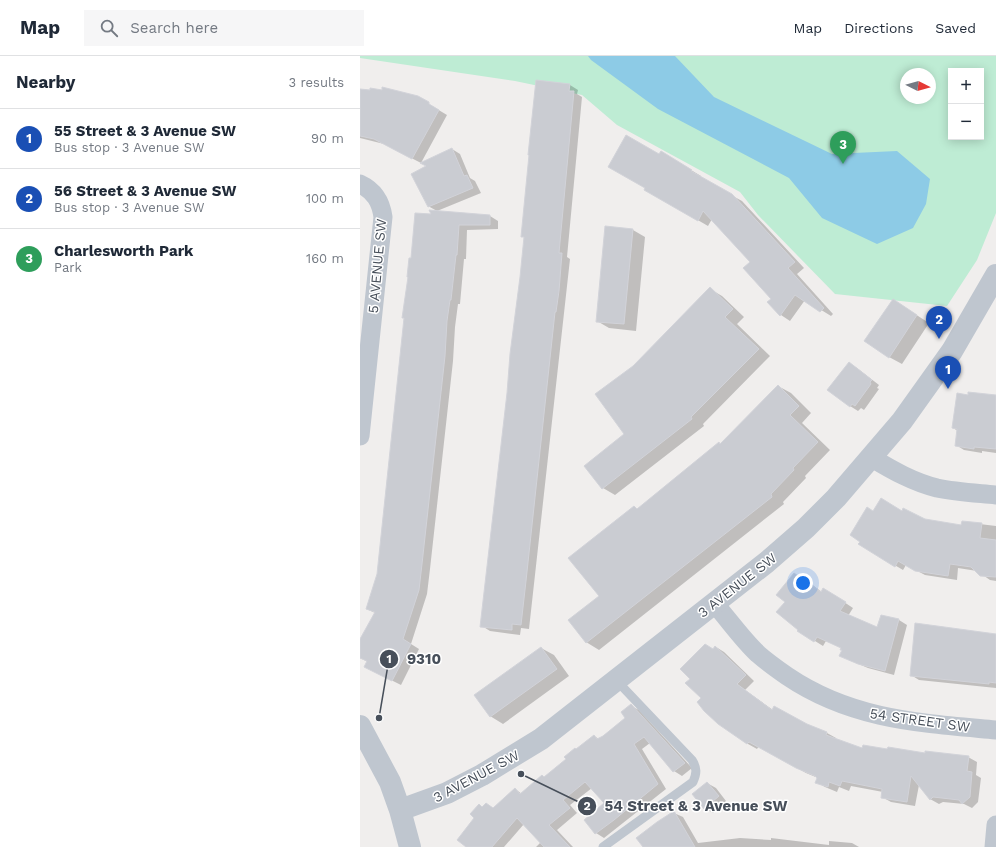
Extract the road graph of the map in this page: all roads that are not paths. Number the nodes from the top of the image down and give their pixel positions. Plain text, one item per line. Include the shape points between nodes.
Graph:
1 (367, 189) edge
2 (996, 275) edge
3 (360, 436) edge
4 (872, 458) junction
5 (996, 495) edge
6 (714, 603) junction
7 (616, 680) junction
8 (360, 726) edge
9 (996, 730) edge
10 (400, 810) junction
11 (996, 825) edge
12 (410, 847) edge
13 (603, 847) edge
14 (994, 847) edge

1 - 3 street, 5 AVENUE SW via 380,201 383,217
2 - 4 street, 3 AVENUE SW via 929,385
4 - 5 street via 924,484
4 - 6 street, 3 AVENUE SW via 806,528
6 - 7 street, 3 AVENUE SW
6 - 9 street, 54 STREET SW via 758,654 806,688 838,703 904,721
7 - 10 street, 3 AVENUE SW via 541,739 482,776 447,793
7 - 13 lane via 692,760 696,766 696,774 693,782
8 - 10 street via 390,782
10 - 12 street
11 - 14 street

